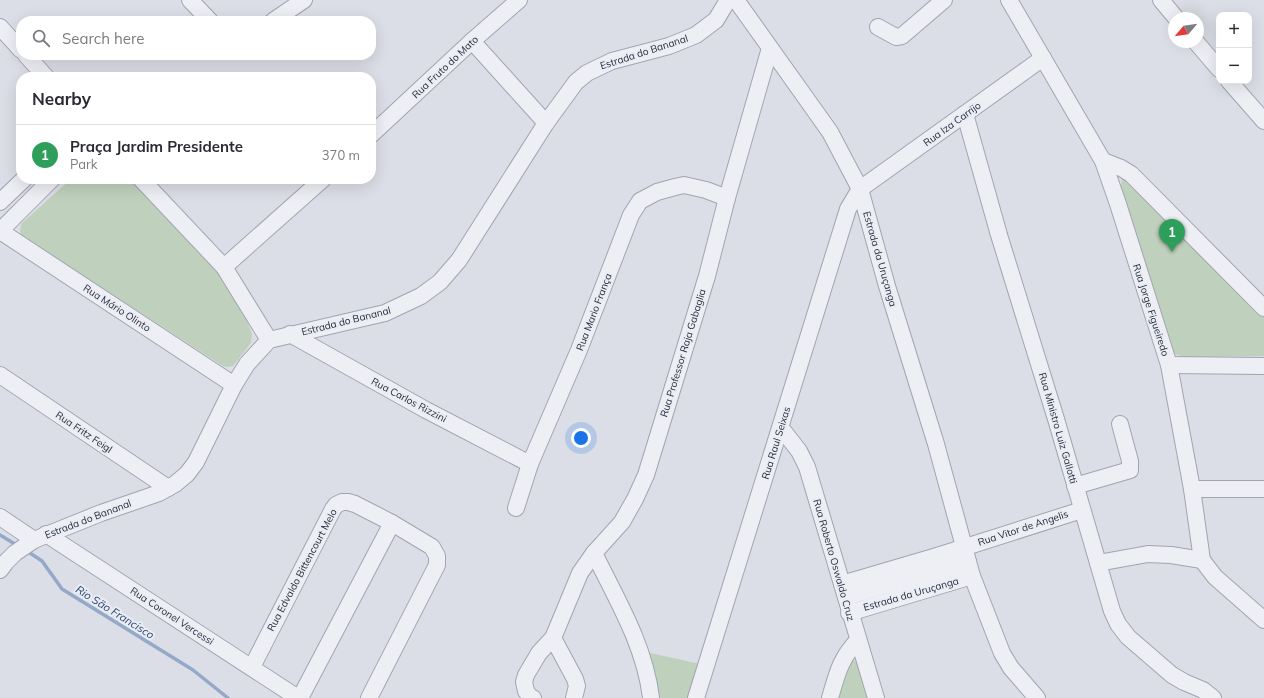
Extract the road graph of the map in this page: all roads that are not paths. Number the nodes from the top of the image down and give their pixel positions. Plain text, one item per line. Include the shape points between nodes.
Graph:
1 (190, 0) edge
2 (304, 0) edge
3 (519, 0) edge
4 (728, 0) edge
5 (736, 0) edge
6 (944, 0) edge
7 (1009, 0) edge
8 (1161, 0) edge
9 (1171, 12) edge
10 (205, 16) edge
11 (280, 16) edge
12 (0, 27) edge
13 (878, 27) dead end
14 (472, 41) junction
15 (16, 45) edge
16 (770, 48) junction
17 (1201, 48) edge
18 (1043, 58) junction
19 (31, 60) edge
20 (1216, 65) edge
21 (41, 72) edge
22 (1232, 84) edge
23 (965, 114) junction
24 (1264, 121) edge
25 (546, 123) junction
26 (376, 130) edge
27 (1102, 161) junction
28 (19, 184) edge
29 (47, 184) edge
30 (146, 184) edge
31 (317, 184) edge
32 (860, 189) junction
33 (727, 198) junction
34 (0, 202) edge
35 (0, 231) edge
36 (224, 267) junction
37 (1264, 308) edge
38 (290, 334) junction
39 (269, 340) junction
40 (1169, 364) junction
41 (1264, 366) edge
42 (0, 375) edge
43 (234, 385) junction
44 (1120, 424) dead end
45 (781, 428) junction
46 (530, 464) junction
47 (1075, 486) junction
48 (168, 488) junction
49 (1192, 489) junction
50 (1264, 489) edge
51 (516, 508) dead end
52 (1082, 510) junction
53 (0, 517) edge
54 (392, 523) junction
55 (37, 539) junction
56 (594, 553) junction
57 (1202, 560) junction
58 (968, 562) junction
59 (1098, 563) junction
60 (0, 570) edge
61 (846, 598) junction
62 (1261, 615) edge
63 (553, 638) junction
64 (858, 640) junction
65 (252, 667) junction
66 (299, 698) edge
67 (368, 698) edge
68 (533, 698) edge
69 (574, 698) edge
70 (651, 698) edge
71 (696, 698) edge
72 (830, 698) edge
73 (876, 698) edge
74 (1038, 698) edge
75 (1213, 698) edge

1 - 10 street
2 - 11 street
3 - 14 street, Rua Fruto do Mato
4 - 25 street, Estrada do Bananal via 716,20 686,40 612,60 587,73 576,82
5 - 16 street, Estrada da Uruçanga
6 - 13 street via 902,36 896,37
7 - 18 street, Rua Jorge Figueiredo
8 - 9 street
12 - 15 street
14 - 25 street
14 - 26 street, Rua Fruto do Mato
16 - 32 street, Estrada da Uruçanga via 830,132
16 - 33 street, Rua Professor Raja Gabaglia
17 - 20 street
18 - 23 street, Rua Iza Carrijo
18 - 27 street, Rua Jorge Figueiredo
19 - 21 street
22 - 24 street
23 - 32 street, Rua Iza Carrijo
23 - 47 street, Rua Ministro Luiz Gallotti
25 - 38 street, Estrada do Bananal via 459,260 440,282 420,296 385,313
27 - 37 street via 1131,174
27 - 40 street, Rua Jorge Figueiredo
28 - 34 street
29 - 35 street
30 - 36 street
31 - 36 street
32 - 45 street, Rua Raul Seixas via 848,209
32 - 58 street, Estrada da Uruçanga via 936,444
33 - 46 street, Rua Mario França via 684,185 657,192 640,201 631,215 579,350
33 - 56 street, Rua Professor Raja Gabaglia via 707,276 646,475 636,499 622,522
35 - 43 street, Rua Mário Olinto
36 - 39 street
38 - 39 street, Estrada do Bananal
38 - 46 street, Rua Carlos Rizzini via 426,410
39 - 43 street, Estrada do Bananal via 247,364
40 - 41 street
40 - 49 street, Rua Jorge Figueiredo
42 - 48 street, Rua Fritz Feigl
43 - 48 street, Estrada do Bananal via 196,462 188,474
44 - 47 street via 1130,470
45 - 61 street, Rua Roberto Oswaldo Cruz via 799,450 807,467
45 - 71 street, Rua Raul Seixas
46 - 51 street, Rua Mario França
47 - 52 street, Rua Ministro Luiz Gallotti
48 - 55 street, Estrada do Bananal
49 - 50 street
49 - 57 street, Rua Jorge Figueiredo
52 - 58 street, Rua Vitor de Angelis
52 - 59 street, Rua Ministro Luiz Gallotti
53 - 55 street, Rua Coronel Vercessi
54 - 65 street, Rua Edvaldo Bittencourt Melo via 355,504 342,502 336,505
54 - 66 street
54 - 67 street, Rua Edvaldo Bittencourt Melo via 432,547 437,556 437,565
55 - 60 street, Estrada do Bananal via 15,553
55 - 65 street, Rua Coronel Vercessi via 155,606
56 - 63 street, Rua Professor Raja Gabaglia via 580,573
56 - 70 street via 644,658
57 - 59 street via 1148,554
57 - 62 street, Rua Jorge Figueiredo via 1214,577
58 - 61 street, Estrada da Uruçanga
58 - 61 street
58 - 74 street, Estrada da Uruçanga via 1002,653 1011,668
59 - 75 street, Rua Ministro Luiz Gallotti via 1112,611 1128,637 1172,675 1203,690
61 - 64 street, Rua Roberto Oswaldo Cruz
63 - 68 street, Rua Professor Raja Gabaglia via 526,675 526,691
63 - 69 street via 575,679 577,686
64 - 72 street via 840,665
64 - 73 street, Rua Roberto Oswaldo Cruz
65 - 66 street, Rua Coronel Vercessi

